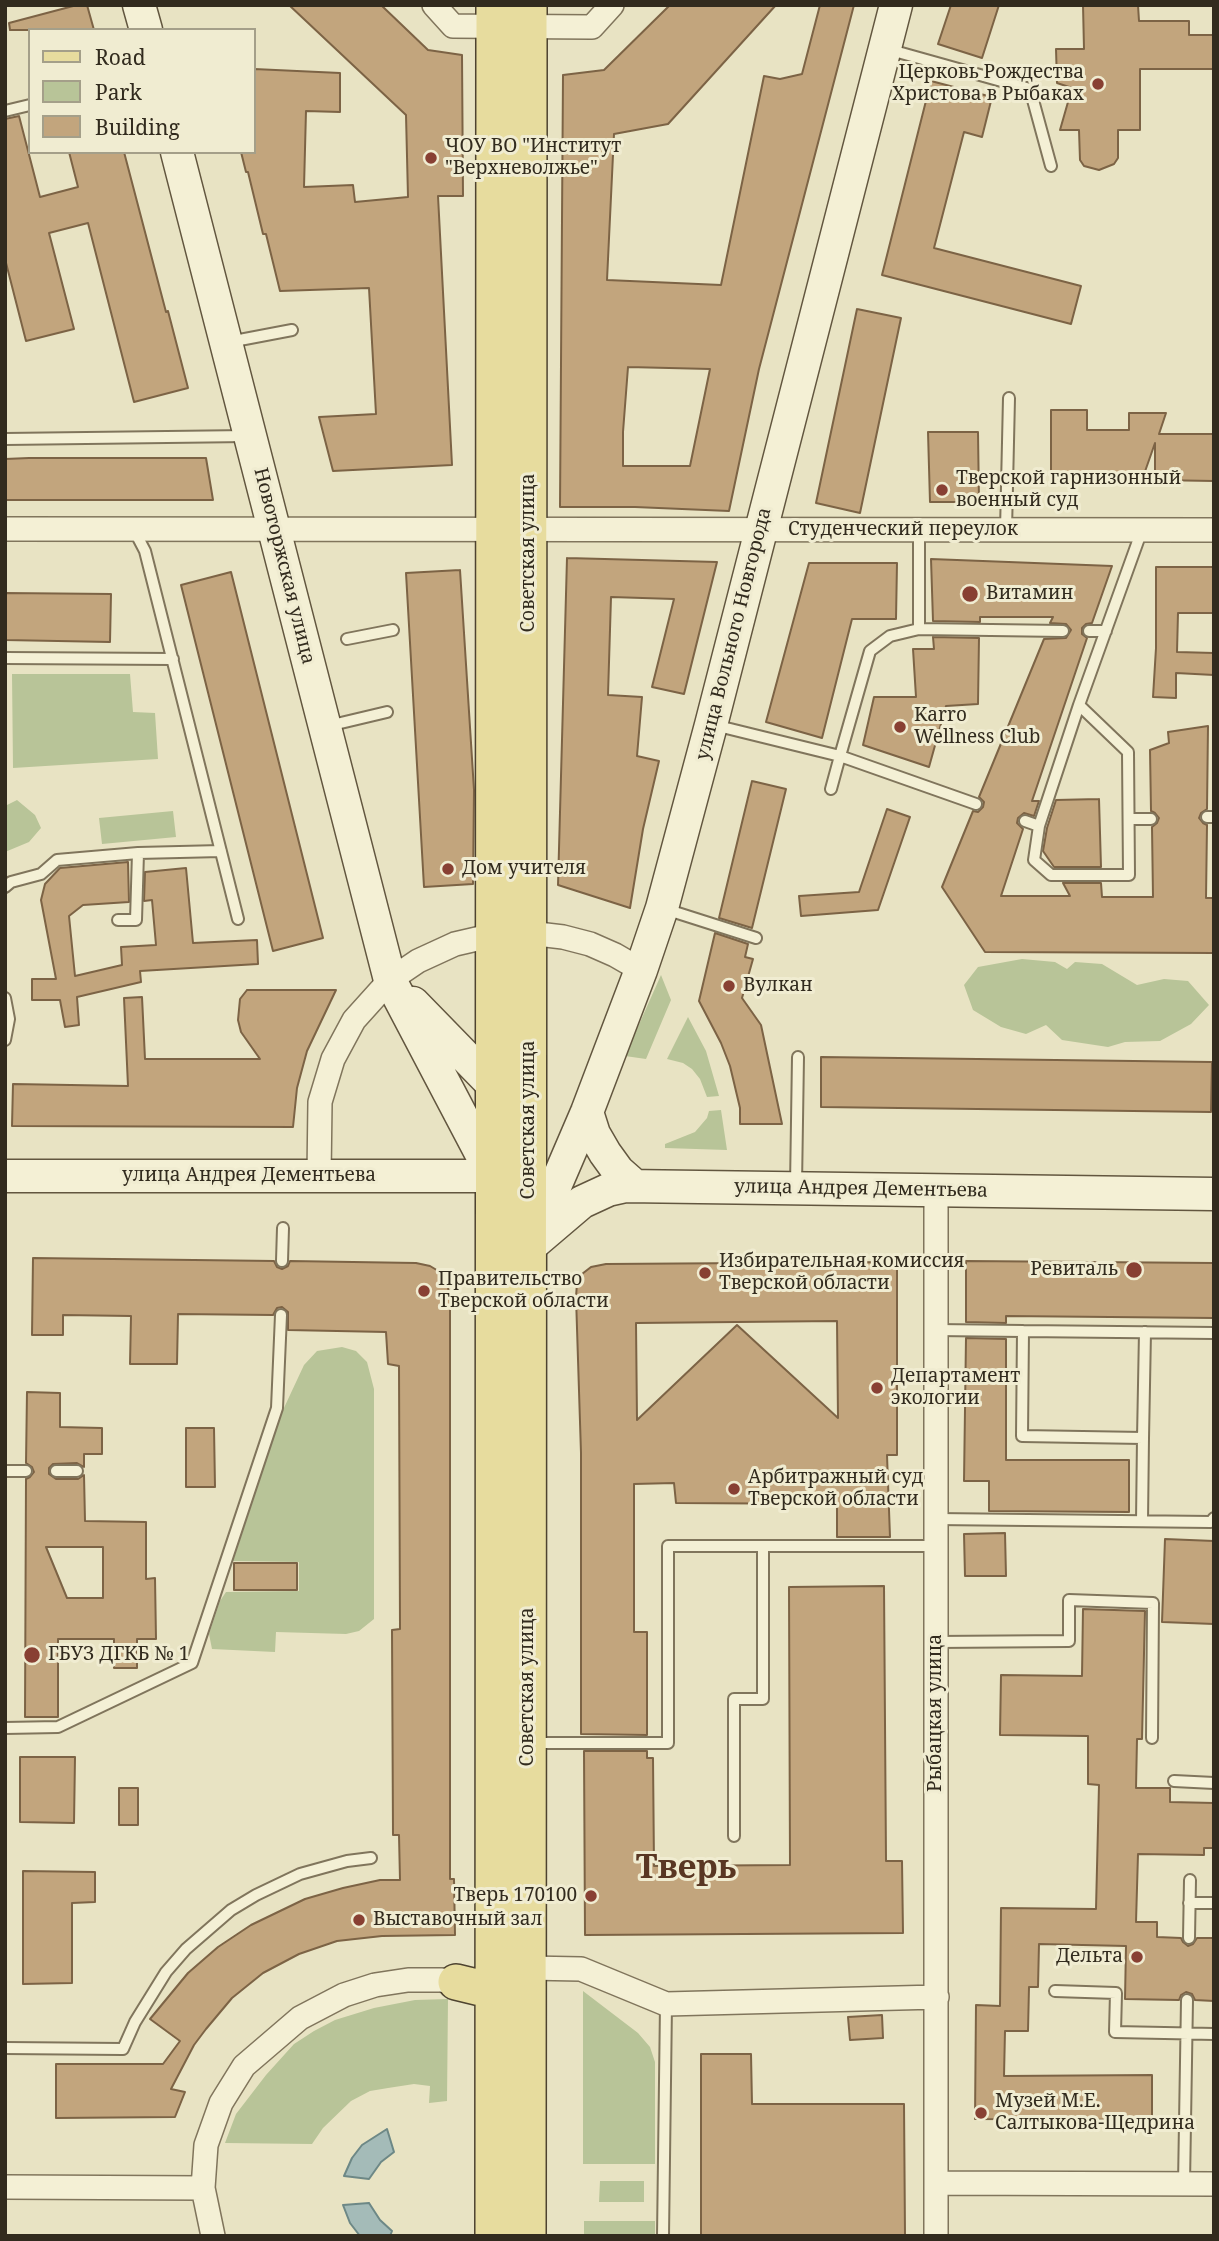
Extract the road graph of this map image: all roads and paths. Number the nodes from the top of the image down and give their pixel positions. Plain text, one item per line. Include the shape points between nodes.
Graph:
1 (139, 5) edge
2 (434, 5) edge
3 (612, 5) edge
4 (895, 5) edge
5 (494, 16) edge
6 (529, 16) edge
7 (145, 28) edge
8 (884, 49) junction
9 (28, 105) edge
10 (5, 111) edge
11 (178, 154) edge
12 (1051, 166) dead end
13 (292, 330) dead end
14 (226, 342) junction
15 (1009, 398) dead end
16 (251, 436) junction
17 (5, 439) edge
18 (5, 529) edge
19 (134, 529) junction
20 (275, 529) junction
21 (494, 529) junction
22 (761, 529) junction
23 (529, 530) junction
24 (919, 530) junction
25 (1006, 530) junction
26 (1142, 530) junction
27 (1214, 530) edge
28 (919, 629) junction
29 (393, 630) dead end
30 (1063, 631) dead end
31 (1089, 631) dead end
32 (1106, 631) junction
33 (347, 639) dead end
34 (5, 658) edge
35 (173, 659) junction
36 (1079, 705) junction
37 (387, 712) dead end
38 (711, 725) junction
39 (325, 726) junction
40 (840, 756) junction
41 (831, 789) dead end
42 (976, 804) dead end
43 (1129, 819) junction
44 (1151, 819) dead end
45 (1026, 821) dead end
46 (1039, 826) junction
47 (221, 851) junction
48 (138, 853) junction
49 (5, 887) edge
50 (662, 908) junction
51 (238, 919) dead end
52 (118, 920) dead end
53 (529, 933) junction
54 (494, 935) junction
55 (756, 938) dead end
56 (641, 970) junction
57 (390, 980) junction
58 (5, 998) edge
59 (5, 1040) edge
60 (798, 1057) dead end
61 (493, 1084) junction
62 (587, 1112) junction
63 (529, 1142) junction
64 (5, 1176) edge
65 (319, 1176) junction
66 (493, 1176) junction
67 (635, 1186) junction
68 (796, 1188) junction
69 (936, 1190) junction
70 (1214, 1194) edge
71 (282, 1227) dead end
72 (529, 1248) junction
73 (282, 1261) dead end
74 (281, 1315) dead end
75 (936, 1330) junction
76 (1023, 1331) junction
77 (1145, 1332) junction
78 (1214, 1334) edge
79 (1143, 1438) junction
80 (5, 1471) edge
81 (26, 1471) dead end
82 (56, 1471) dead end
83 (78, 1471) dead end
84 (1214, 1518) edge
85 (936, 1519) junction
86 (1142, 1521) junction
87 (763, 1546) junction
88 (936, 1546) junction
89 (936, 1642) junction
90 (5, 1728) edge
91 (1152, 1738) dead end
92 (528, 1743) junction
93 (1174, 1781) dead end
94 (1214, 1783) edge
95 (734, 1836) dead end
96 (371, 1857) dead end
97 (1189, 1880) dead end
98 (1189, 1903) junction
99 (1214, 1903) edge
100 (1189, 1938) dead end
101 (528, 1968) junction
102 (456, 1982) joint
103 (494, 1991) junction
104 (1055, 1992) dead end
105 (937, 1997) junction
106 (1186, 2000) dead end
107 (666, 2004) junction
108 (1186, 2033) junction
109 (1214, 2034) edge
110 (529, 2043) junction
111 (5, 2048) edge
112 (936, 2183) junction
113 (1184, 2184) junction
114 (1214, 2184) edge
115 (5, 2187) edge
116 (203, 2188) junction
117 (214, 2236) edge
118 (493, 2236) edge
119 (528, 2236) edge
120 (663, 2236) edge
121 (936, 2236) edge

1 - 7 street
2 - 5 street via 453,26
3 - 6 street via 592,27
4 - 8 street, улица Вольного Новгорода
5 - 6 street
5 - 21 main road, Советская улица
6 - 23 main road, Советская улица
8 - 12 lane via 1030,89
8 - 22 street, улица Вольного Новгорода
9 - 10 lane
11 - 14 street, Новоторжская улица
13 - 14 lane
14 - 16 street, Новоторжская улица
15 - 25 lane
16 - 17 lane
16 - 20 street, Новоторжская улица
18 - 19 street, Студенческий переулок
19 - 20 street, Студенческий переулок
19 - 35 lane via 145,551
20 - 21 street, Студенческий переулок
20 - 39 street, Новоторжская улица
21 - 23 street, Студенческий переулок
21 - 54 main road, Советская улица
22 - 23 street, Студенческий переулок
22 - 24 street, Студенческий переулок
22 - 38 street, улица Вольного Новгорода
23 - 53 main road, Советская улица
24 - 25 street, Студенческий переулок
24 - 28 lane
25 - 26 street, Студенческий переулок
26 - 27 street, Студенческий переулок
26 - 32 lane
28 - 30 lane
28 - 40 lane via 890,636 870,651
29 - 33 lane
31 - 32 lane
32 - 36 lane
34 - 35 lane
35 - 47 lane
36 - 43 lane via 1128,752
36 - 46 lane
37 - 39 lane
38 - 40 lane
38 - 50 street, улица Вольного Новгорода
39 - 57 street, Новоторжская улица
40 - 41 lane
40 - 42 lane
43 - 44 lane
43 - 46 lane via 1129,875 1051,875 1034,860
45 - 46 lane
47 - 48 lane
47 - 51 lane
48 - 49 lane via 57,860 41,874
48 - 52 lane via 136,920
50 - 55 lane
50 - 56 street, улица Вольного Новгорода
53 - 56 street via 590,944
53 - 63 main road, Советская улица
54 - 57 street via 443,949
54 - 61 main road, Советская улица
56 - 62 street, улица Вольного Новгорода
57 - 61 street
57 - 65 street via 354,1020 327,1073 320,1102
57 - 66 street, Новоторжская улица
58 - 59 lane via 9,1019
60 - 68 lane
61 - 63 street
61 - 66 main road, Советская улица
62 - 67 street via 605,1153
62 - 72 street, улица Вольного Новгорода
63 - 72 main road, Советская улица
64 - 65 street, улица Андрея Дементьева
65 - 66 street, улица Андрея Дементьева
66 - 103 main road, Советская улица
67 - 68 street, улица Андрея Дементьева
67 - 72 street, улица Андрея Дементьева via 608,1190 582,1202
68 - 69 street, улица Андрея Дементьева
69 - 70 street, улица Андрея Дементьева
69 - 75 street, Рыбацкая улица
71 - 73 lane
72 - 92 main road, Советская улица
74 - 90 lane via 277,1408 192,1663 58,1727
75 - 76 lane
75 - 85 street, Рыбацкая улица
76 - 77 lane
76 - 79 lane via 1022,1436
77 - 78 lane
77 - 79 lane
79 - 86 lane
80 - 81 lane
82 - 83 lane
84 - 86 lane via 1211,1522
85 - 86 lane
85 - 88 street, Рыбацкая улица
87 - 88 lane
87 - 92 lane via 668,1546 668,1743
87 - 95 lane via 763,1699 734,1699
88 - 89 street, Рыбацкая улица
89 - 91 lane via 1069,1641 1069,1600 1153,1603
89 - 105 street, Рыбацкая улица
92 - 101 main road, Советская улица
93 - 94 lane
96 - 111 lane via 300,1874 231,1910 166,1972 123,2049
97 - 98 lane
98 - 99 lane
98 - 100 lane
101 - 107 street via 581,1969
101 - 110 main road, Советская улица
102 - 103 main road
102 - 116 street via 425,1979 375,1985 314,2009 287,2028 244,2066 221,2103 206,2145
103 - 110 main road
103 - 118 main road, Советская улица
104 - 108 lane via 1116,1993 1115,2032
105 - 107 street
105 - 112 street, Рыбацкая улица
106 - 108 lane
107 - 120 lane
108 - 109 lane
108 - 113 lane
110 - 119 main road, Советская улица
112 - 113 street
112 - 121 street, Рыбацкая улица
113 - 114 street
115 - 116 street
116 - 117 street

